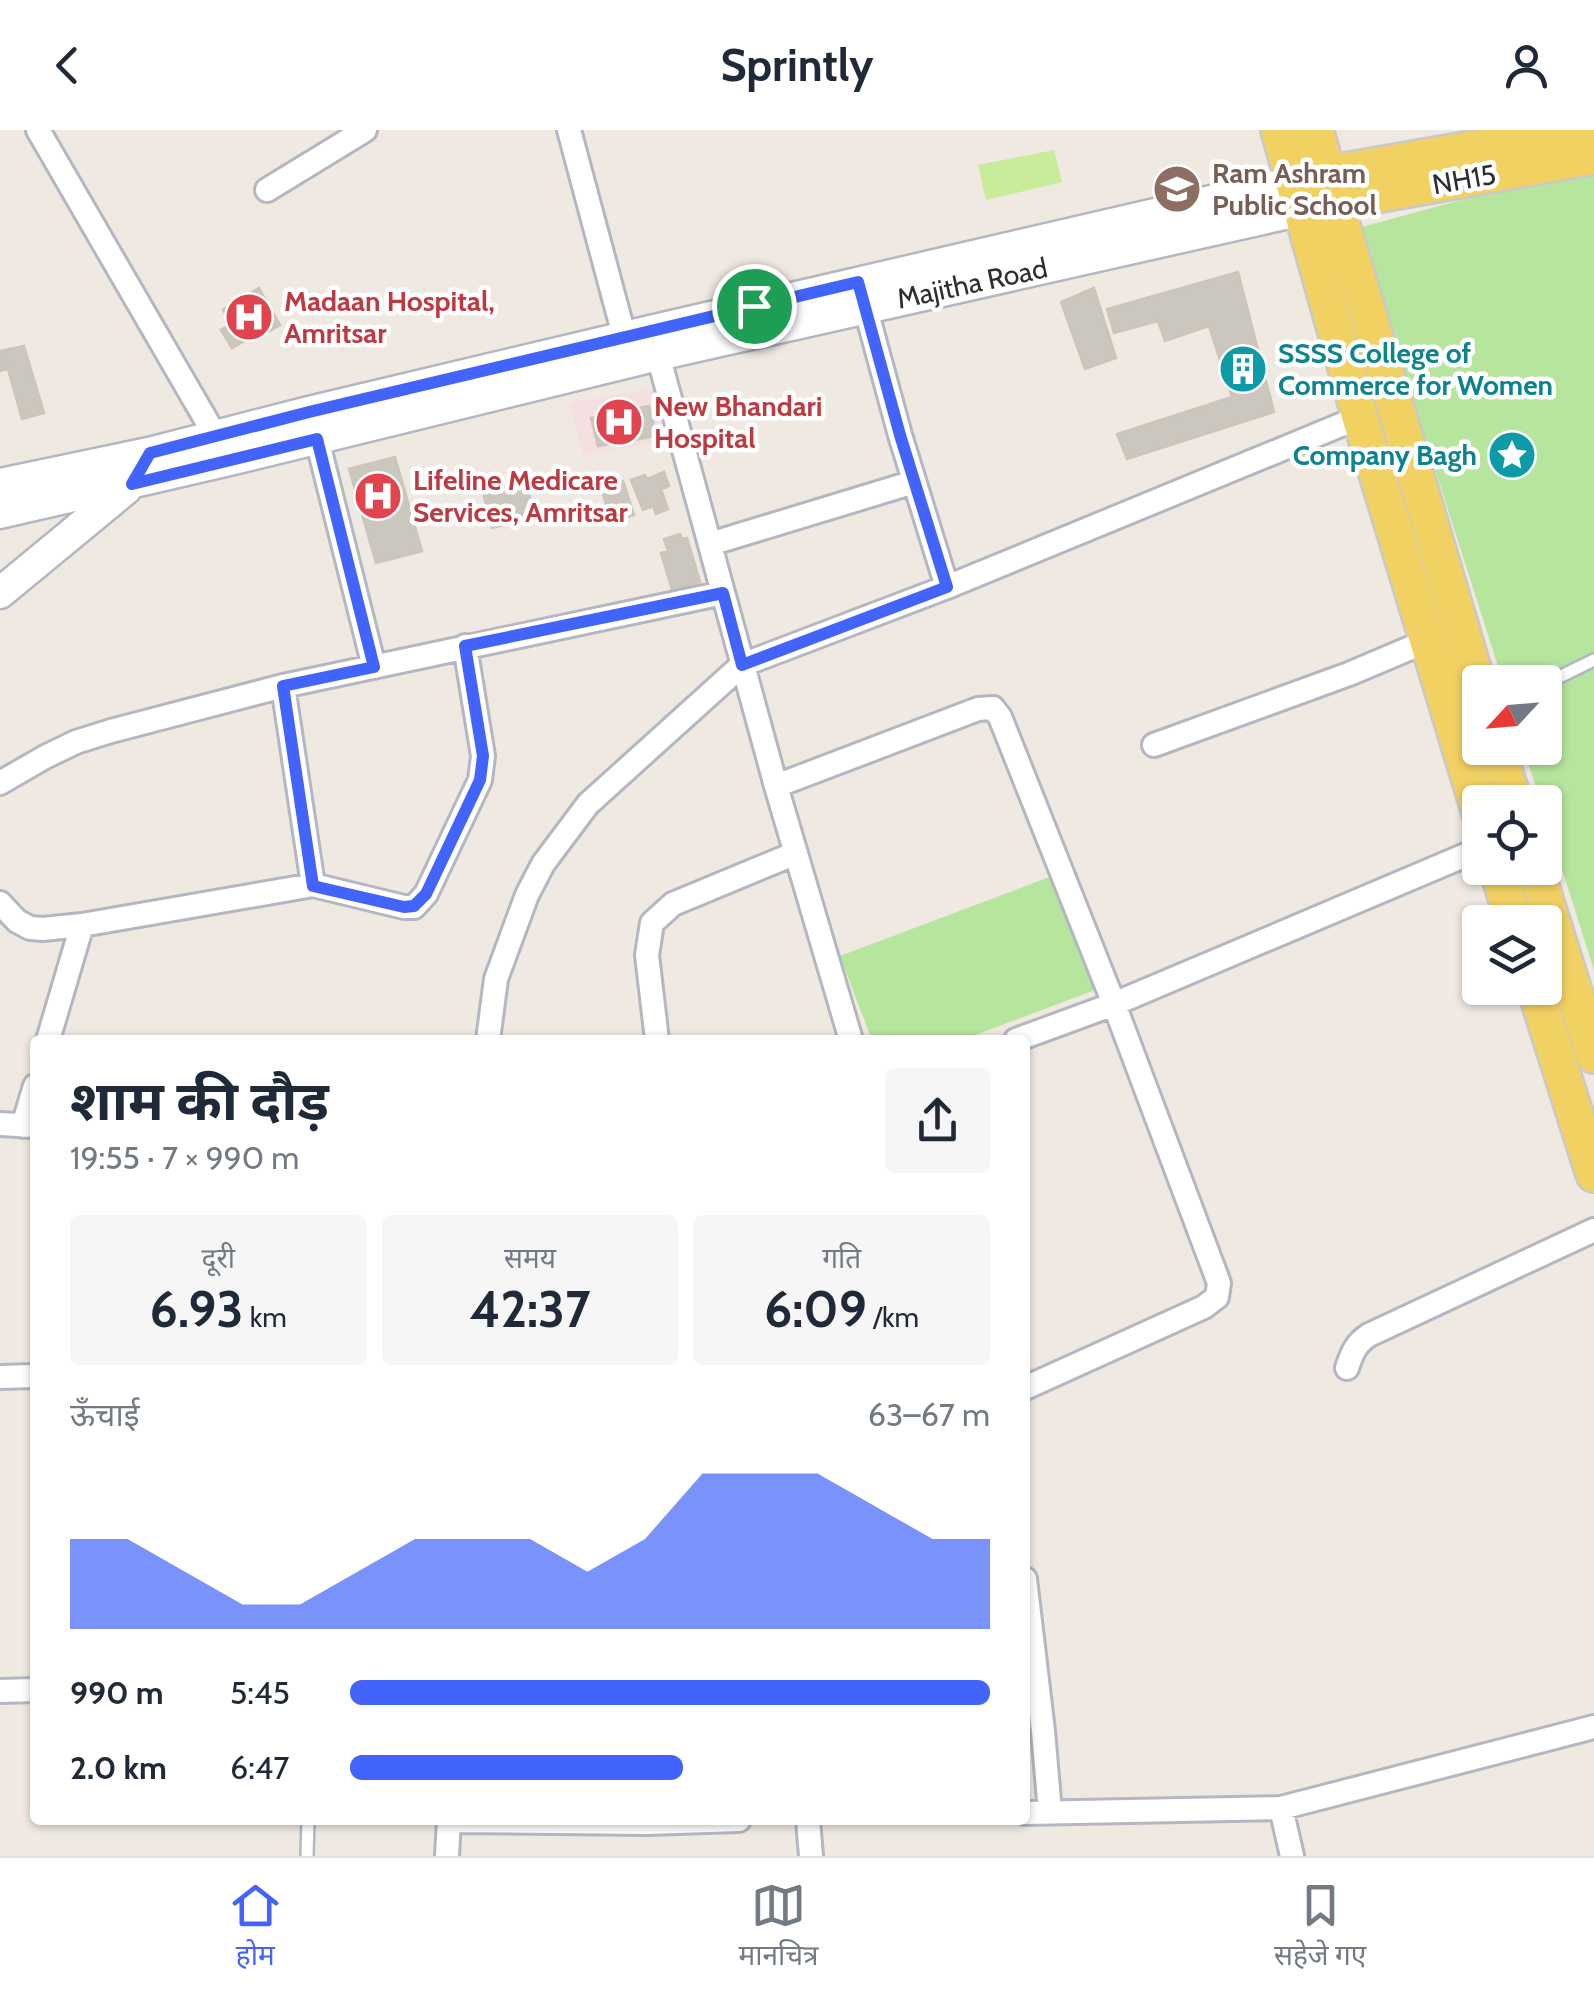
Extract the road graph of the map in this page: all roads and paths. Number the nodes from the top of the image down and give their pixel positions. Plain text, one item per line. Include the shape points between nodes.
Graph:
1 (38, 130) edge
2 (365, 130) edge
3 (569, 130) edge
4 (1278, 130) edge
5 (1315, 130) edge
6 (1580, 130) edge
7 (1594, 156) edge
8 (267, 190) dead end
9 (1314, 192) junction
10 (862, 294) junction
11 (625, 339) junction
12 (658, 354) junction
13 (1360, 417) junction
14 (216, 437) junction
15 (317, 439) junction
16 (150, 453) junction
17 (914, 482) junction
18 (0, 484) edge
19 (132, 484) junction
20 (0, 512) edge
21 (710, 544) junction
22 (947, 587) junction
23 (723, 593) junction
24 (0, 594) edge
25 (1427, 642) junction
26 (465, 646) junction
27 (1594, 660) edge
28 (742, 665) junction
29 (1471, 665) edge
30 (374, 667) junction
31 (1562, 676) edge
32 (283, 686) junction
33 (1154, 745) dead end
34 (0, 783) edge
35 (1471, 785) edge
36 (776, 786) junction
37 (796, 853) junction
38 (1462, 857) edge
39 (1540, 885) edge
40 (313, 886) junction
41 (0, 903) edge
42 (82, 925) junction
43 (1114, 1004) junction
44 (1540, 1005) edge
45 (49, 1035) edge
46 (489, 1035) edge
47 (657, 1035) edge
48 (850, 1035) edge
49 (1030, 1035) edge
50 (1594, 1056) edge
51 (30, 1098) edge
52 (19, 1125) edge
53 (1594, 1174) edge
54 (1594, 1230) edge
55 (1347, 1368) dead end
56 (30, 1376) edge
57 (0, 1377) edge
58 (1030, 1386) edge
59 (1030, 1675) edge
60 (30, 1690) edge
61 (0, 1691) edge
62 (1594, 1727) edge
63 (1281, 1808) junction
64 (1030, 1812) edge
65 (1050, 1812) junction
66 (308, 1825) edge
67 (449, 1825) edge
68 (808, 1825) edge
69 (307, 1856) edge
70 (446, 1856) edge
71 (811, 1856) edge
72 (1292, 1856) edge

1 - 14 street
2 - 8 street
3 - 11 street
4 - 9 main road
5 - 9 main road
6 - 9 main road
7 - 9 main road, NH15
9 - 10 main road, Majitha Road
9 - 13 main road
9 - 29 main road
10 - 11 main road, Majitha Road
10 - 12 main road, Majitha Road
10 - 17 street
11 - 14 main road, Majitha Road
12 - 15 main road, Majitha Road
12 - 21 street
13 - 22 street
13 - 25 main road
14 - 16 main road, Majitha Road
15 - 19 main road, Majitha Road
15 - 30 street
16 - 18 main road, Majitha Road
16 - 19 main road
17 - 21 street
17 - 22 street
19 - 20 main road, Majitha Road
19 - 24 main road
21 - 23 street
22 - 28 street
23 - 26 street
23 - 28 street
25 - 33 street
25 - 35 main road
26 - 30 street
26 - 40 street via 482,770 426,894 404,907
27 - 31 lane
28 - 36 street
28 - 46 street via 588,804 544,864 496,979
30 - 32 street
32 - 34 street via 111,730
32 - 40 street
36 - 37 street
36 - 43 street via 993,708
37 - 47 street via 673,904 652,923 647,955
37 - 48 street
38 - 43 street
39 - 50 main road
40 - 42 street
41 - 42 street via 30,928
42 - 45 street
43 - 49 street
43 - 58 street via 1219,1292 1204,1307
44 - 53 main road
51 - 52 street
54 - 55 street via 1369,1334 1352,1350
56 - 57 street
59 - 65 street via 1044,1731
60 - 61 street
62 - 63 street
63 - 65 street
63 - 72 street
64 - 65 street
66 - 69 lane
67 - 70 street
68 - 71 street

